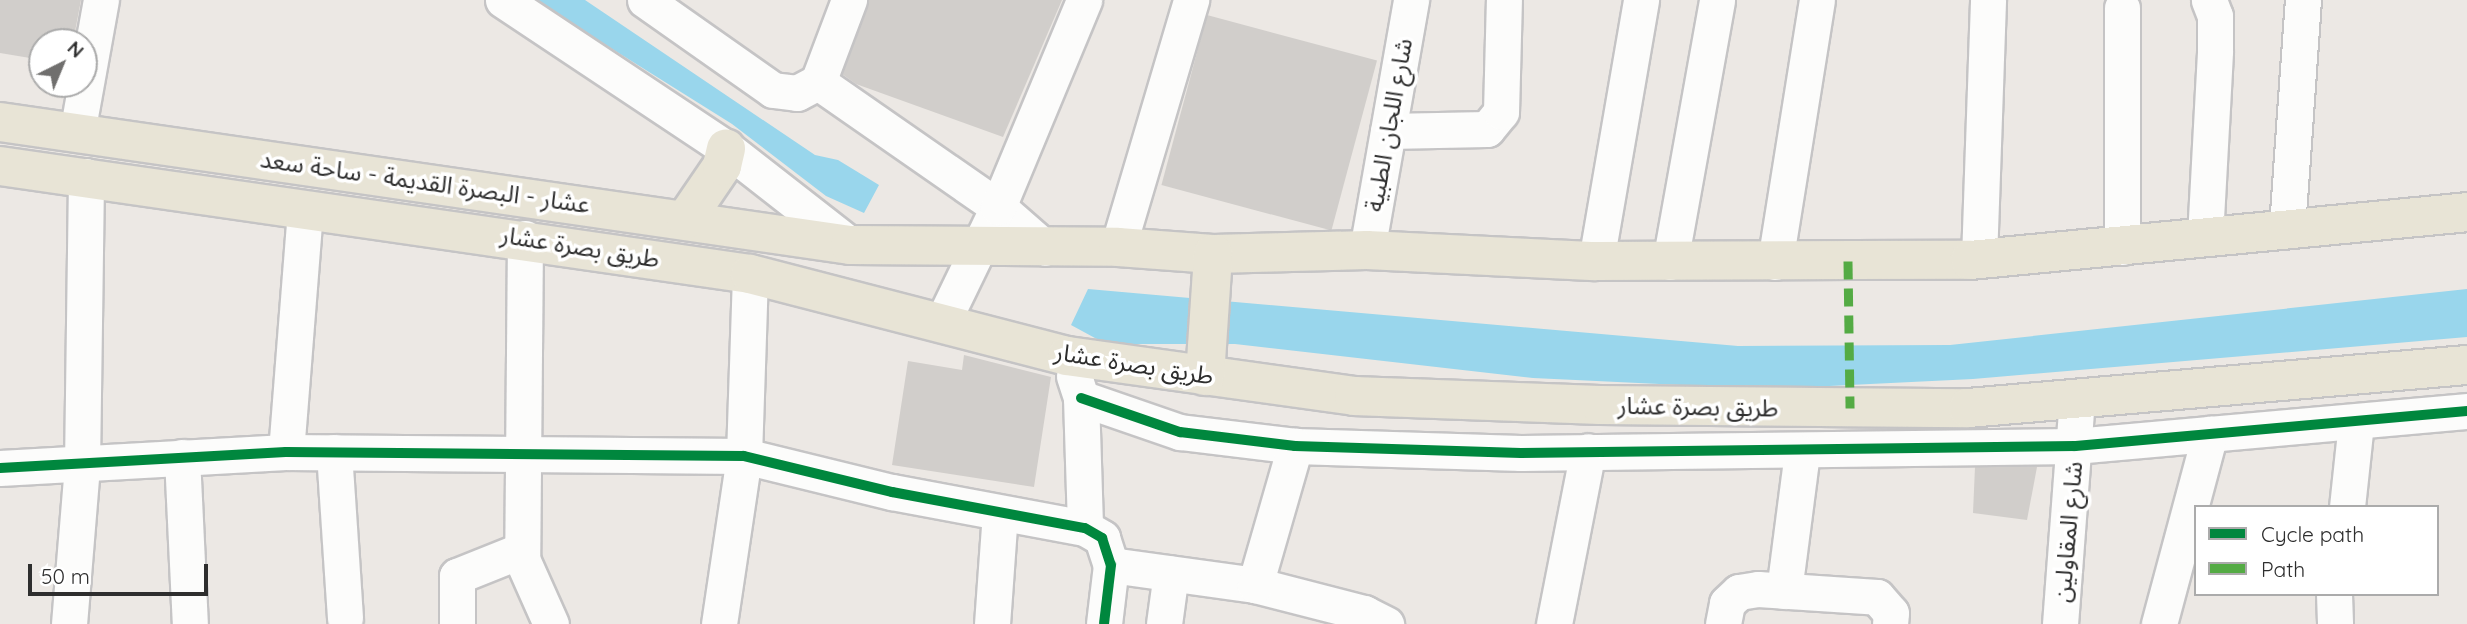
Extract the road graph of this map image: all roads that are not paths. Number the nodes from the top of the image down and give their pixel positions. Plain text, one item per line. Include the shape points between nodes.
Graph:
1 (101, 0) edge
2 (503, 0) edge
3 (645, 0) edge
4 (849, 0) edge
5 (1084, 0) edge
6 (1191, 0) edge
7 (1411, 0) edge
8 (1504, 0) edge
9 (1640, 0) edge
10 (1717, 0) edge
11 (1817, 0) edge
12 (1989, 0) edge
13 (2209, 0) edge
14 (2302, 0) edge
15 (2123, 8) dead end
16 (818, 82) junction
17 (0, 122) edge
18 (1388, 131) junction
19 (77, 133) junction
20 (726, 148) junction
21 (0, 166) edge
22 (86, 176) junction
23 (998, 206) junction
24 (305, 212) junction
25 (2467, 212) edge
26 (686, 219) junction
27 (2287, 228) junction
28 (2205, 237) junction
29 (525, 238) junction
30 (850, 245) junction
31 (978, 246) junction
32 (1118, 247) junction
33 (2122, 247) junction
34 (1045, 248) junction
35 (1367, 250) junction
36 (1979, 259) junction
37 (1596, 261) junction
38 (1670, 262) junction
39 (1775, 262) junction
40 (1212, 265) junction
41 (750, 274) junction
42 (942, 323) junction
43 (1067, 356) junction
44 (2467, 365) edge
45 (1205, 366) junction
46 (1081, 397) junction
47 (2077, 398) junction
48 (2467, 411) edge
49 (2356, 423) junction
50 (2210, 434) junction
51 (1295, 446) junction
52 (2075, 446) junction
53 (1588, 451) junction
54 (286, 452) junction
55 (334, 452) junction
56 (520, 453) junction
57 (1802, 453) junction
58 (744, 456) junction
59 (182, 457) junction
60 (82, 466) junction
61 (0, 468) edge
62 (2347, 505) edge
63 (1000, 513) junction
64 (1085, 528) junction
65 (522, 550) junction
66 (1111, 565) junction
67 (1171, 573) junction
68 (1255, 585) junction
69 (1784, 591) junction
70 (2334, 596) edge
71 (1315, 612) edge
72 (345, 618) dead end
73 (69, 624) edge
74 (190, 624) edge
75 (457, 624) edge
76 (551, 624) edge
77 (719, 624) edge
78 (992, 624) edge
79 (1104, 624) edge
80 (1164, 624) edge
81 (1386, 624) edge
82 (1554, 624) edge
83 (1723, 624) edge
84 (1890, 624) edge
85 (2060, 624) edge
86 (2159, 624) edge
87 (2335, 624) edge

1 - 19 street
2 - 20 street
3 - 16 street via 773,90 797,93
4 - 16 street
5 - 23 street
6 - 32 street
7 - 18 street, شارع اللجان الطبية
8 - 18 street via 1501,112 1487,129
9 - 37 street
10 - 38 street
11 - 39 street
12 - 36 street
13 - 28 street via 2215,16 2215,50
14 - 27 street
15 - 33 street
16 - 23 street
17 - 19 main road, عشار - البصرة القديمة - ساحة سعد
18 - 35 street, شارع اللجان الطبية
19 - 26 main road, عشار - البصرة القديمة - ساحة سعد
20 - 26 main road via 722,166
20 - 30 street
21 - 22 main road, طريق بصرة عشار
22 - 24 main road, طريق بصرة عشار
22 - 60 street
23 - 31 street
23 - 34 street
24 - 29 main road, طريق بصرة عشار
24 - 54 street
25 - 27 main road, عشار - البصرة القديمة - ساحة سعد
26 - 30 main road, عشار - البصرة القديمة - ساحة سعد
27 - 28 main road, عشار - البصرة القديمة - ساحة سعد
28 - 33 main road, عشار - البصرة القديمة - ساحة سعد
29 - 41 main road, طريق بصرة عشار
29 - 56 street
30 - 31 main road, عشار - البصرة القديمة - ساحة سعد
31 - 34 main road, عشار - البصرة القديمة - ساحة سعد
31 - 42 street
32 - 34 main road, عشار - البصرة القديمة - ساحة سعد
32 - 40 main road, عشار - البصرة القديمة - ساحة سعد
33 - 36 main road, عشار - البصرة القديمة - ساحة سعد
35 - 37 main road, عشار - البصرة القديمة - ساحة سعد
35 - 40 main road, عشار - البصرة القديمة - ساحة سعد
36 - 39 main road, عشار - البصرة القديمة - ساحة سعد
37 - 38 main road, عشار - البصرة القديمة - ساحة سعد
38 - 39 main road, عشار - البصرة القديمة - ساحة سعد
40 - 45 main road
41 - 42 main road, طريق بصرة عشار
41 - 58 street
42 - 43 main road, طريق بصرة عشار
43 - 45 main road, طريق بصرة عشار
43 - 46 street
44 - 47 main road, طريق بصرة عشار
45 - 47 main road, طريق بصرة عشار via 1354,396 1613,405 1968,408
46 - 51 street via 1180,432
46 - 64 street
47 - 52 street, شارع المقاولين
48 - 49 street
49 - 50 street
49 - 62 street
50 - 52 street
50 - 86 street
51 - 53 street
51 - 68 street
52 - 57 street
52 - 85 street, شارع المقاولين
53 - 57 street
53 - 82 street
54 - 55 street
54 - 59 street
55 - 56 street
55 - 72 street
56 - 58 street
56 - 65 street
57 - 69 street
58 - 63 street
58 - 77 street
59 - 60 street
59 - 74 street
60 - 61 street
60 - 73 street
63 - 64 street
63 - 78 street
64 - 66 street via 1102,538
65 - 75 street via 457,576
65 - 76 street via 540,606
66 - 67 street
66 - 79 street
67 - 68 street
67 - 80 street
68 - 71 street
69 - 83 street via 1739,592 1727,603
69 - 84 street via 1878,597 1891,613
70 - 87 street
71 - 81 street via 1364,613

